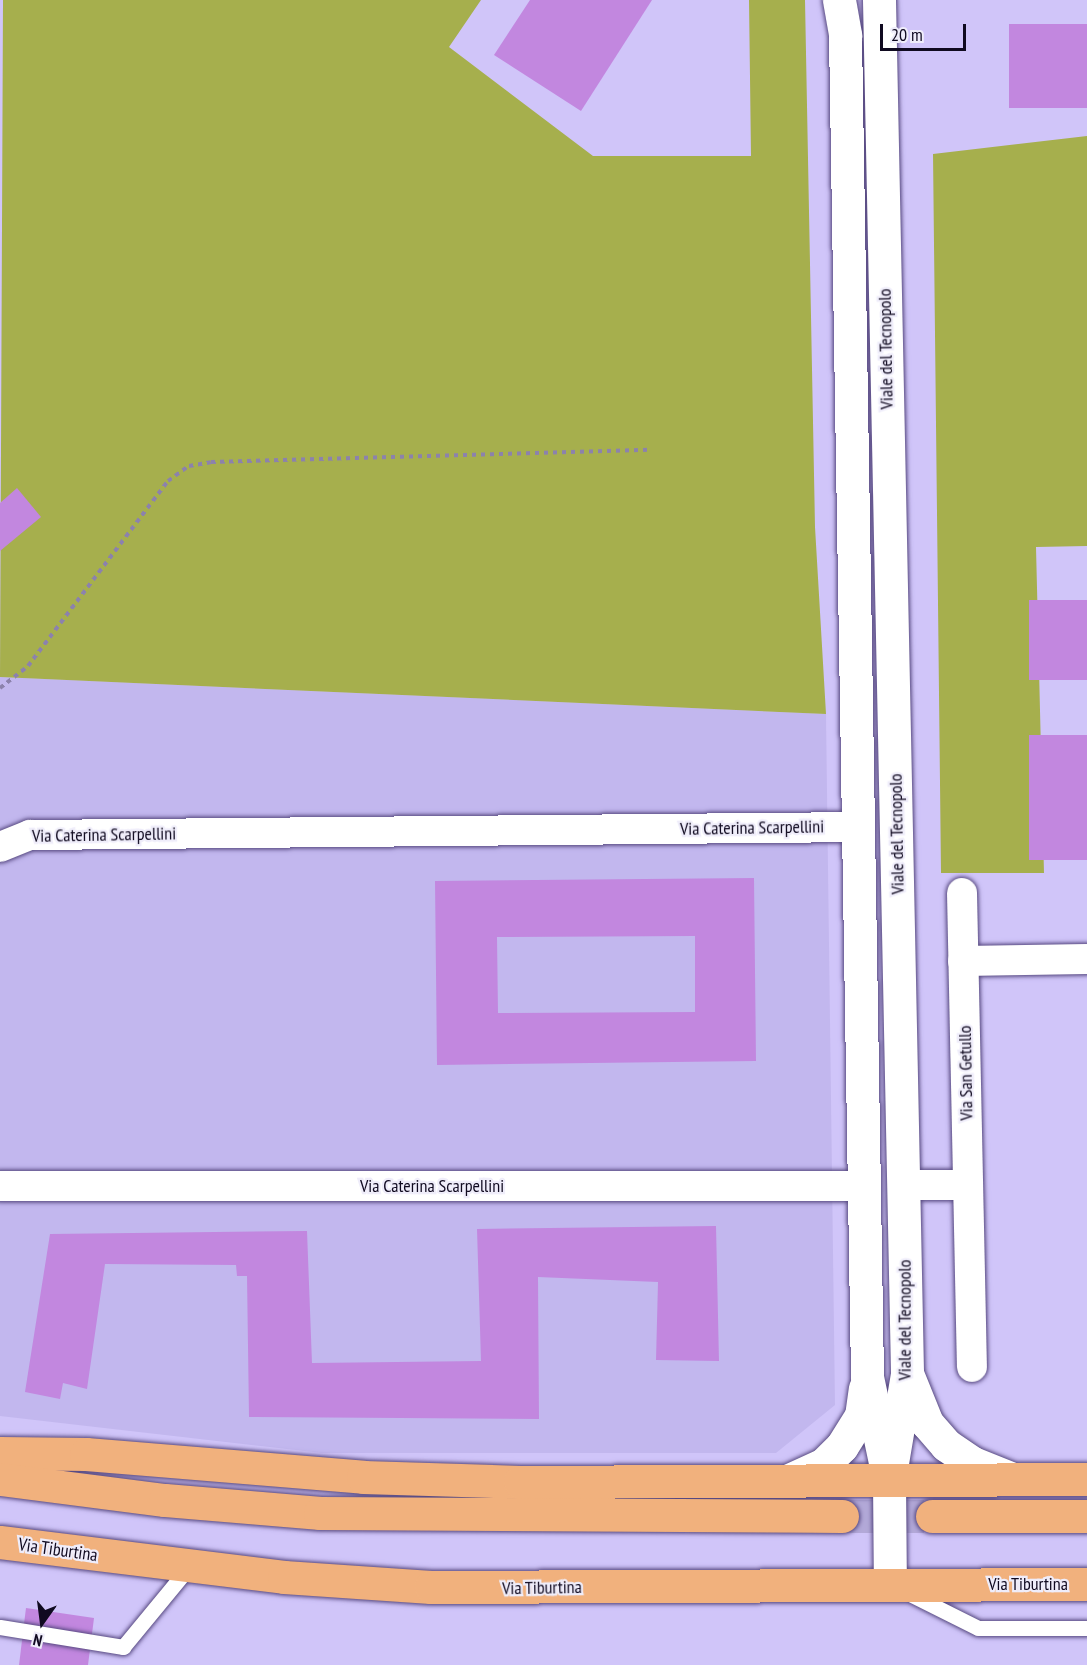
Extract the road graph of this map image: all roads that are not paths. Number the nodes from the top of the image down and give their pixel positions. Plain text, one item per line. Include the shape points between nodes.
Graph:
1 (839, 0) edge
2 (879, 0) edge
3 (858, 827) junction
4 (0, 847) edge
5 (962, 893) dead end
6 (1087, 958) edge
7 (963, 961) junction
8 (904, 1185) junction
9 (968, 1185) junction
10 (0, 1186) edge
11 (863, 1186) junction
12 (972, 1367) dead end
13 (907, 1374) junction
14 (867, 1377) junction
15 (0, 1453) edge
16 (0, 1479) edge
17 (1013, 1479) junction
18 (1087, 1479) edge
19 (889, 1480) junction
20 (787, 1481) junction
21 (842, 1516) tunnel mouth
22 (932, 1516) tunnel mouth
23 (1087, 1516) edge
24 (0, 1542) edge
25 (189, 1567) junction
26 (1087, 1584) edge
27 (890, 1585) junction
28 (0, 1627) edge
29 (1087, 1628) edge

1 - 3 main road, Viale del Tecnopolo via 845,35
2 - 8 main road, Viale del Tecnopolo
3 - 4 street, Via Caterina Scarpellini via 30,836
3 - 11 main road, Viale del Tecnopolo
5 - 7 street, Via San Getullo
6 - 7 street
7 - 9 street, Via San Getullo
8 - 9 street
8 - 13 main road, Viale del Tecnopolo
9 - 12 street, Via San Getullo
10 - 11 street, Via Caterina Scarpellini
11 - 14 main road, Viale del Tecnopolo
13 - 17 main road via 927,1423 946,1445 973,1463
13 - 19 main road, Viale del Tecnopolo
14 - 19 main road, Viale del Tecnopolo
14 - 20 main road via 861,1416 846,1441 824,1464
15 - 20 main road via 86,1454 363,1477 473,1481
16 - 21 main road via 165,1500 320,1513
17 - 18 main road
17 - 19 main road
19 - 20 main road
19 - 27 main road
22 - 23 main road
24 - 25 main road, Via Tiburtina
25 - 27 main road, Via Tiburtina via 442,1588
25 - 28 lane via 123,1647
26 - 27 main road, Via Tiburtina
27 - 29 lane via 978,1628

